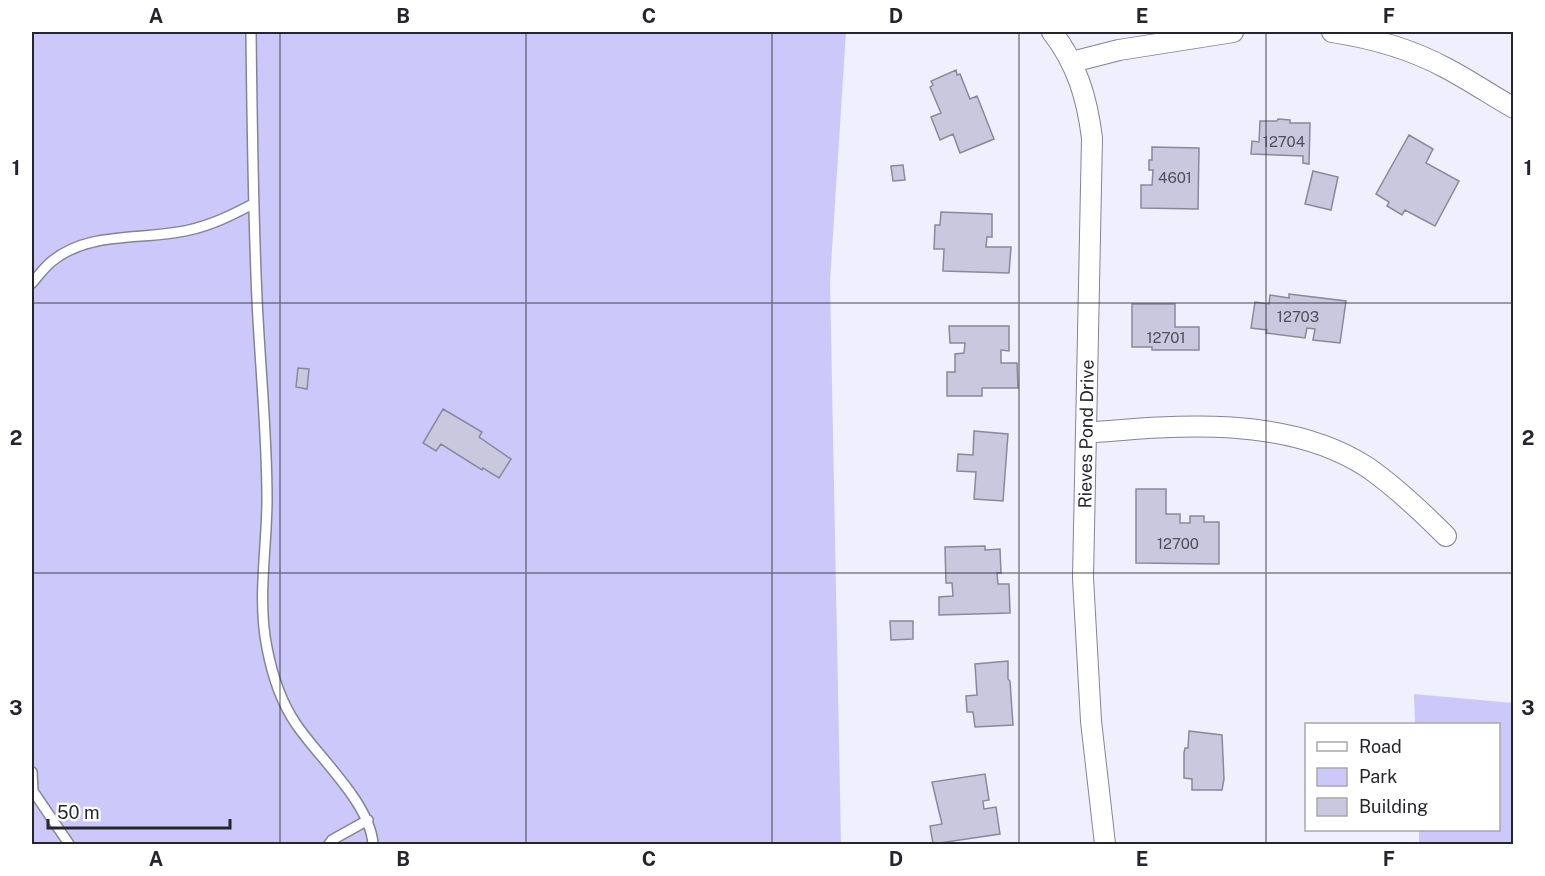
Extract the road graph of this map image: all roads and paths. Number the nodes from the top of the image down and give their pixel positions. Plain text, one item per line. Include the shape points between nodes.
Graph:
1 (251, 32) edge
2 (1052, 32) edge
3 (1233, 32) edge
4 (1332, 32) edge
5 (1072, 62) junction
6 (1514, 108) edge
7 (253, 204) junction
8 (32, 283) edge
9 (1086, 433) junction
10 (1446, 536) dead end
11 (32, 772) edge
12 (368, 820) junction
13 (69, 844) edge
14 (328, 844) edge
15 (373, 844) edge
16 (1105, 844) edge

1 - 7 lane
2 - 5 street, Rieves Pond Drive
3 - 5 street via 1119,50
4 - 6 street via 1396,46 1445,67
5 - 9 street, Rieves Pond Drive via 1088,106 1092,138
7 - 8 lane via 225,219 190,230 78,246 51,262
7 - 12 lane via 267,499 262,605 269,662 294,722
9 - 10 street via 1237,427 1291,435 1364,466 1396,488
9 - 16 street, Rieves Pond Drive via 1084,625
11 - 13 lane via 33,791
12 - 14 lane
12 - 15 lane

